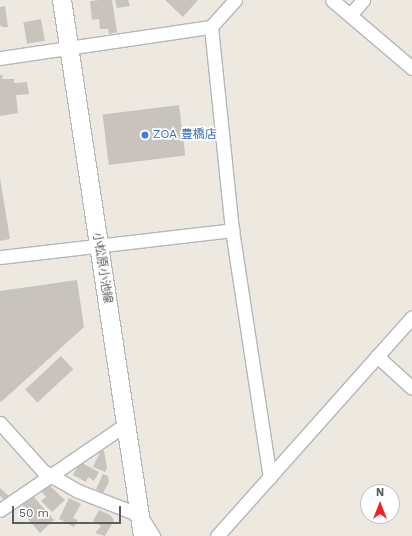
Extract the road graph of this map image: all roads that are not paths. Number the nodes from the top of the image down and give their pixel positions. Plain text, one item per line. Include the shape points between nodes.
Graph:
1 (62, 0) edge
2 (235, 0) edge
3 (332, 0) edge
4 (363, 0) edge
5 (350, 16) junction
6 (211, 27) junction
7 (70, 48) junction
8 (0, 58) edge
9 (412, 68) edge
10 (232, 230) junction
11 (99, 245) junction
12 (0, 257) edge
13 (412, 317) edge
14 (377, 356) junction
15 (412, 388) edge
16 (0, 423) edge
17 (126, 424) junction
18 (50, 475) junction
19 (270, 477) junction
20 (0, 510) edge
21 (140, 515) junction
22 (143, 536) edge
23 (153, 536) edge
24 (217, 536) edge

1 - 7 main road, 小松原小池線
2 - 6 street
3 - 5 street
4 - 5 street
5 - 9 street
6 - 7 street
6 - 10 street
7 - 8 street
7 - 11 main road, 小松原小池線
10 - 11 street
10 - 19 street
11 - 12 street
11 - 17 main road, 小松原小池線
13 - 14 street
14 - 15 street
14 - 19 street
16 - 18 street via 43,471
17 - 18 street
17 - 21 main road, 小松原小池線
18 - 20 street
18 - 21 street via 78,491
19 - 24 street
21 - 22 main road, 小松原小池線
21 - 23 street

